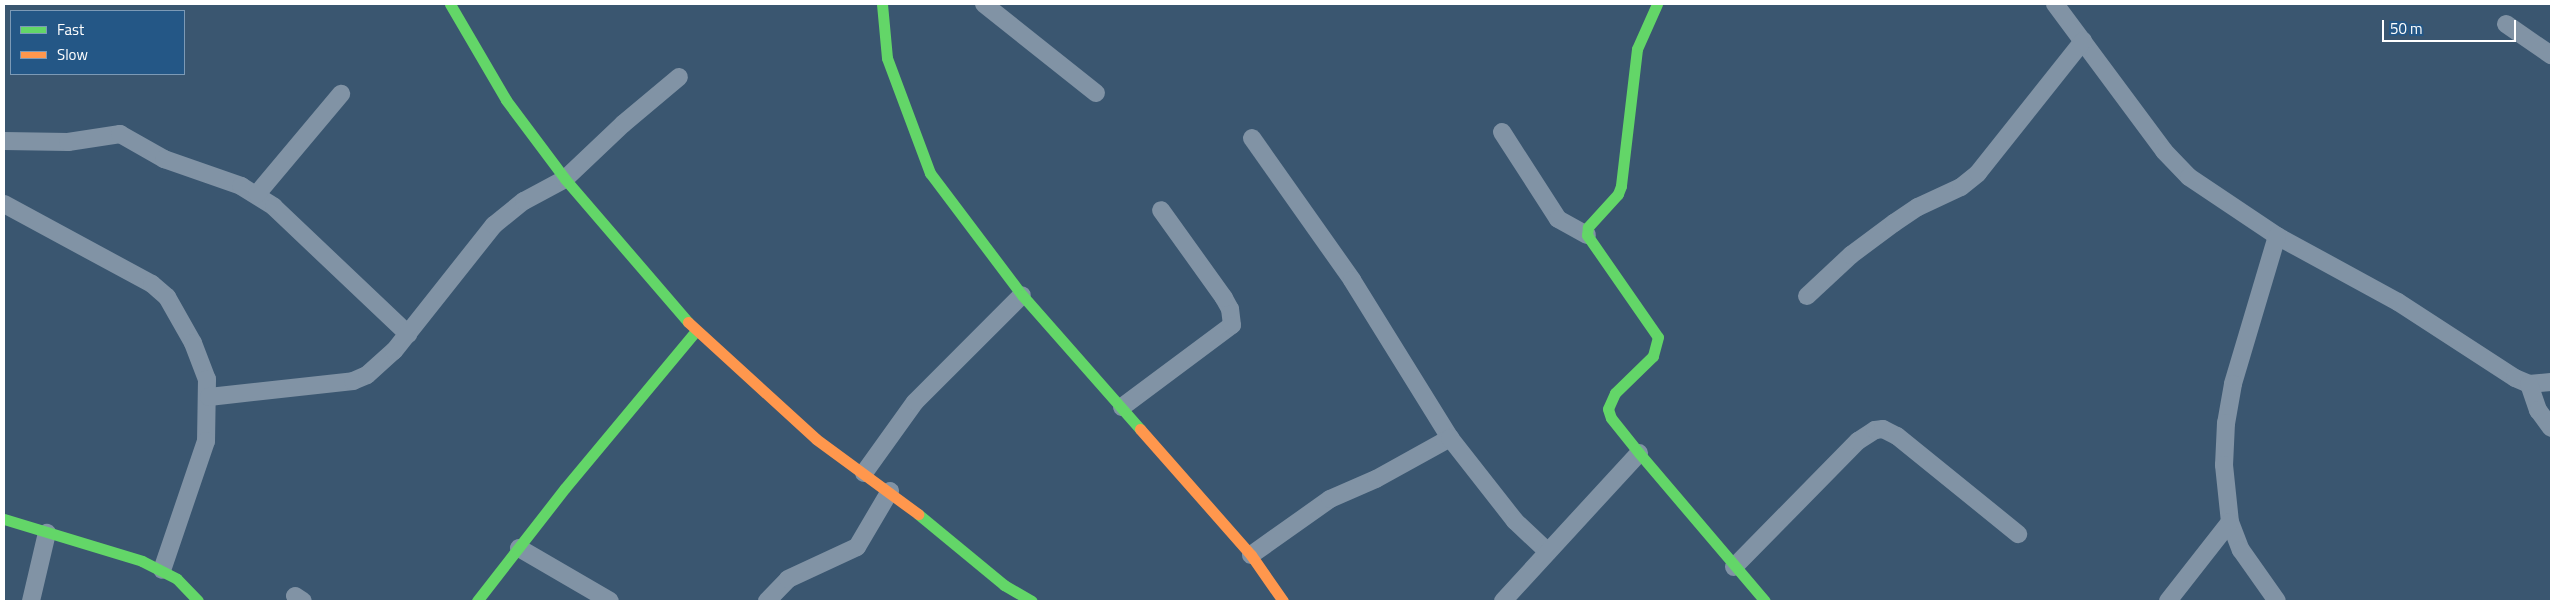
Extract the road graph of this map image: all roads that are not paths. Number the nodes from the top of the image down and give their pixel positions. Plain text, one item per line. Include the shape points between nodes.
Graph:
1 (451, 4) edge
2 (882, 4) edge
3 (984, 4) edge
4 (1657, 4) edge
5 (2055, 4) edge
6 (2506, 24) dead end
7 (2083, 41) junction
8 (2551, 54) edge
9 (679, 77) dead end
10 (1096, 93) dead end
11 (341, 94) dead end
12 (1502, 132) dead end
13 (1252, 138) dead end
14 (4, 141) edge
15 (565, 179) junction
16 (257, 194) junction
17 (4, 204) edge
18 (1160, 210) dead end
19 (1587, 235) junction
20 (2277, 236) junction
21 (1022, 295) junction
22 (1807, 296) dead end
23 (696, 331) junction
24 (408, 334) junction
25 (2551, 382) edge
26 (2529, 384) junction
27 (209, 396) junction
28 (1122, 407) junction
29 (2551, 428) edge
30 (1450, 438) junction
31 (1639, 453) junction
32 (864, 473) junction
33 (890, 491) junction
34 (4, 519) edge
35 (2230, 522) junction
36 (48, 533) junction
37 (2018, 534) dead end
38 (519, 548) junction
39 (1548, 552) junction
40 (1252, 555) junction
41 (1734, 567) junction
42 (162, 570) junction
43 (1004, 593) edge
44 (31, 601) edge
45 (198, 601) edge
46 (477, 601) edge
47 (610, 601) edge
48 (767, 601) edge
49 (1032, 601) edge
50 (1284, 601) edge
51 (1503, 601) edge
52 (1765, 601) edge
53 (2168, 601) edge
54 (2277, 601) edge

1 - 15 street via 506,100
2 - 21 street via 887,58 930,174
3 - 10 street
4 - 19 street via 1637,49 1621,186 1618,194 1588,227
5 - 7 street
6 - 8 street
7 - 20 street via 2164,152 2189,177
7 - 22 street via 1978,173 1961,187 1918,207 1894,223 1851,255
9 - 15 street
11 - 16 street
12 - 19 street via 1551,211 1566,226
13 - 30 street via 1352,280
14 - 16 street via 68,142 120,134 164,159
15 - 23 street
15 - 24 street via 524,201 494,225
16 - 24 street
17 - 27 street via 134,272 162,293 177,312 193,343 207,379
18 - 28 street via 1224,298 1230,309 1232,325
19 - 31 street via 1658,337 1653,356 1615,393 1608,409 1611,418
20 - 26 street via 2398,302
20 - 35 street via 2242,348 2226,423 2224,465
21 - 28 street
21 - 32 street via 915,402
23 - 32 street via 816,439
23 - 38 street
24 - 27 street via 385,360 367,375 353,380
25 - 26 street
26 - 29 street via 2538,410
27 - 42 street via 206,440
28 - 40 street
30 - 39 street via 1515,521
30 - 40 street via 1376,479 1330,499
31 - 39 street
31 - 41 street
32 - 33 street
33 - 43 street
33 - 48 street via 857,547 788,579
34 - 36 street
35 - 53 street
35 - 54 street via 2240,550
36 - 42 street
36 - 44 street
37 - 41 street via 1897,436 1883,429 1875,430 1858,442
38 - 46 street
38 - 47 street
39 - 51 street
40 - 50 street
41 - 52 street
42 - 45 street via 177,579
43 - 49 street

